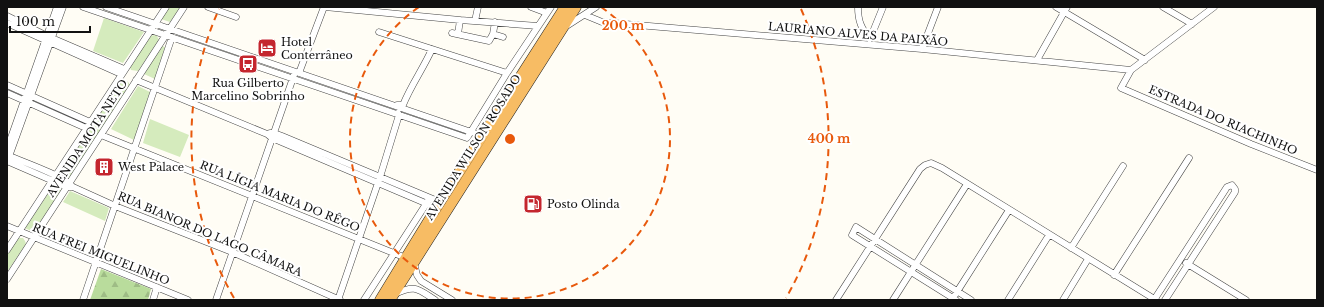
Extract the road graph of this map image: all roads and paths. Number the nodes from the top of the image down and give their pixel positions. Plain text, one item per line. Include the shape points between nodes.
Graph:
1 (58, 7) edge
2 (63, 7) edge
3 (83, 7) edge
4 (106, 7) edge
5 (166, 7) edge
6 (184, 7) edge
7 (208, 7) edge
8 (324, 7) edge
9 (394, 7) edge
10 (478, 7) edge
11 (531, 7) edge
12 (552, 7) edge
13 (565, 7) edge
14 (576, 7) edge
15 (596, 7) edge
16 (858, 7) edge
17 (883, 7) edge
18 (938, 7) edge
19 (1056, 7) edge
20 (1163, 7) edge
21 (1214, 7) edge
22 (356, 9) edge
23 (1066, 9) edge
24 (547, 12) junction
25 (392, 14) junction
26 (585, 14) junction
27 (7, 16) edge
28 (236, 17) dead end
29 (460, 20) junction
30 (476, 21) junction
31 (11, 22) edge
32 (495, 22) junction
33 (155, 24) junction
34 (1192, 24) junction
35 (538, 26) junction
36 (170, 29) junction
37 (151, 30) junction
38 (561, 30) junction
39 (379, 32) dead end
40 (493, 34) junction
41 (169, 36) junction
42 (503, 37) dead end
43 (49, 39) junction
44 (432, 49) junction
45 (922, 49) junction
46 (1037, 60) junction
47 (1145, 60) junction
48 (1131, 70) junction
49 (123, 72) junction
50 (297, 72) junction
51 (507, 73) junction
52 (292, 79) junction
53 (136, 80) junction
54 (331, 84) junction
55 (7, 85) edge
56 (155, 88) junction
57 (328, 91) junction
58 (7, 93) edge
59 (29, 95) junction
60 (26, 102) junction
61 (394, 105) junction
62 (399, 115) junction
63 (90, 122) junction
64 (86, 128) junction
65 (471, 132) junction
66 (101, 135) junction
67 (273, 136) junction
68 (483, 136) junction
69 (135, 148) junction
70 (7, 149) edge
71 (1189, 158) dead end
72 (8, 159) edge
73 (1123, 166) dead end
74 (1317, 170) edge
75 (53, 178) junction
76 (379, 180) junction
77 (967, 184) junction
78 (70, 186) junction
79 (252, 196) junction
80 (428, 200) junction
81 (439, 205) junction
82 (115, 206) junction
83 (1009, 210) junction
84 (7, 226) edge
85 (19, 231) junction
86 (1049, 235) junction
87 (34, 237) junction
88 (359, 239) junction
89 (875, 239) junction
90 (870, 246) junction
91 (1071, 248) junction
92 (7, 250) edge
93 (232, 252) junction
94 (395, 253) junction
95 (1088, 259) junction
96 (410, 260) junction
97 (1180, 260) junction
98 (96, 262) junction
99 (1188, 264) junction
100 (916, 265) junction
101 (911, 272) junction
102 (1114, 275) junction
103 (7, 279) edge
104 (157, 287) junction
105 (957, 292) junction
106 (392, 297) edge
107 (953, 299) edge
108 (83, 300) edge
109 (153, 300) edge
110 (188, 300) edge
111 (216, 300) edge
112 (338, 300) edge
113 (364, 300) edge
114 (380, 300) edge
115 (435, 300) edge
116 (452, 300) edge
117 (836, 300) edge
118 (893, 300) edge
119 (970, 300) edge
120 (1008, 300) edge
121 (1064, 300) edge
122 (1155, 300) edge
123 (1165, 300) edge
124 (1246, 300) edge

1 - 43 street
2 - 43 street
3 - 37 street
4 - 33 street
5 - 33 street, AVENIDA MOTA NETO
6 - 36 street, AVENIDA MOTA NETO
7 - 28 street
8 - 22 street
8 - 50 street
9 - 25 street
10 - 30 street
11 - 24 street
12 - 24 street
13 - 68 highway, AVENIDA WILSON ROSADO
14 - 38 highway, AVENIDA WILSON ROSADO
15 - 26 street
16 - 17 street via 862,30 870,39
18 - 45 street
19 - 23 street
20 - 34 street
21 - 34 street
22 - 25 street
23 - 46 street
23 - 47 street
24 - 35 street
25 - 29 street
26 - 38 street
26 - 45 street, LAURIANO ALVES DA PAIXÃO via 602,22
27 - 31 street
29 - 30 street
29 - 40 street via 455,34 487,42
30 - 32 street
31 - 43 street
32 - 35 street
32 - 40 street
33 - 36 street
33 - 37 street, AVENIDA MOTA NETO
34 - 47 street
35 - 51 street
36 - 41 street, AVENIDA MOTA NETO
36 - 50 street
37 - 41 street
37 - 49 street, AVENIDA MOTA NETO
38 - 96 highway, AVENIDA WILSON ROSADO
39 - 44 street
40 - 42 street
41 - 52 street
41 - 53 street, AVENIDA MOTA NETO
41 - 56 street
43 - 49 street
43 - 59 street
44 - 51 street
44 - 61 street via 403,106
45 - 46 street, LAURIANO ALVES DA PAIXÃO
46 - 48 street, LAURIANO ALVES DA PAIXÃO
47 - 48 street
48 - 74 street, ESTRADA DO RIACHINHO via 1121,88
49 - 63 street, AVENIDA MOTA NETO
50 - 52 street
50 - 54 street
51 - 65 street
52 - 57 street
52 - 67 street
53 - 56 street
53 - 66 street, AVENIDA MOTA NETO
54 - 57 street
54 - 61 street
55 - 59 street
56 - 67 street
56 - 69 street
57 - 62 street
58 - 60 street
59 - 60 street
59 - 63 street
60 - 64 street
60 - 70 street
60 - 72 street
61 - 62 street
61 - 65 street
62 - 65 street via 467,138
62 - 76 street
63 - 64 street, AVENIDA MOTA NETO
64 - 75 street, AVENIDA MOTA NETO
65 - 68 street
66 - 69 street, RUA LÍGIA MARIA DO RÊGO
66 - 78 street, AVENIDA MOTA NETO
67 - 76 street
67 - 79 street
68 - 81 highway, AVENIDA WILSON ROSADO
69 - 79 street, RUA LÍGIA MARIA DO RÊGO
69 - 82 street
71 - 102 street
72 - 75 street, RUA BIANOR DO LAGO CÂMARA
73 - 91 street
75 - 78 street, RUA BIANOR DO LAGO CÂMARA
75 - 85 street, AVENIDA MOTA NETO
76 - 80 street
76 - 88 street
77 - 83 street
77 - 89 street via 935,164 925,165
77 - 100 street
78 - 82 street, RUA BIANOR DO LAGO CÂMARA
78 - 87 street, AVENIDA MOTA NETO
79 - 88 street, RUA LÍGIA MARIA DO RÊGO
79 - 93 street
80 - 81 street
80 - 94 street
81 - 96 highway, AVENIDA WILSON ROSADO
82 - 93 street, RUA BIANOR DO LAGO CÂMARA
82 - 98 street
83 - 86 street
83 - 105 street
84 - 85 street, RUA FREI MIGUELINHO
85 - 87 street, RUA FREI MIGUELINHO
85 - 92 street, AVENIDA MOTA NETO
86 - 91 street
86 - 120 street
87 - 98 street, RUA FREI MIGUELINHO
87 - 103 street, AVENIDA MOTA NETO
88 - 94 street, RUA LÍGIA MARIA DO RÊGO
88 - 112 street
89 - 90 street
89 - 90 street via 856,228 852,235
89 - 100 street
90 - 101 street
90 - 117 street
91 - 95 street
93 - 111 street
93 - 112 street, RUA BIANOR DO LAGO CÂMARA
94 - 96 street, RUA LÍGIA MARIA DO RÊGO
94 - 113 street
95 - 102 street
95 - 121 street
96 - 106 highway, AVENIDA WILSON ROSADO
96 - 114 highway, AVENIDA WILSON ROSADO
96 - 116 street via 422,281
97 - 99 street
97 - 99 street via 1227,187 1232,185 1235,192
97 - 122 street
98 - 104 street, RUA FREI MIGUELINHO
98 - 108 street
99 - 123 street
99 - 124 street
100 - 101 street
100 - 105 street
101 - 107 street
101 - 118 street
102 - 122 street
104 - 109 street
104 - 110 street, RUA FREI MIGUELINHO
105 - 107 street
105 - 119 street
106 - 115 street via 407,288 414,288

